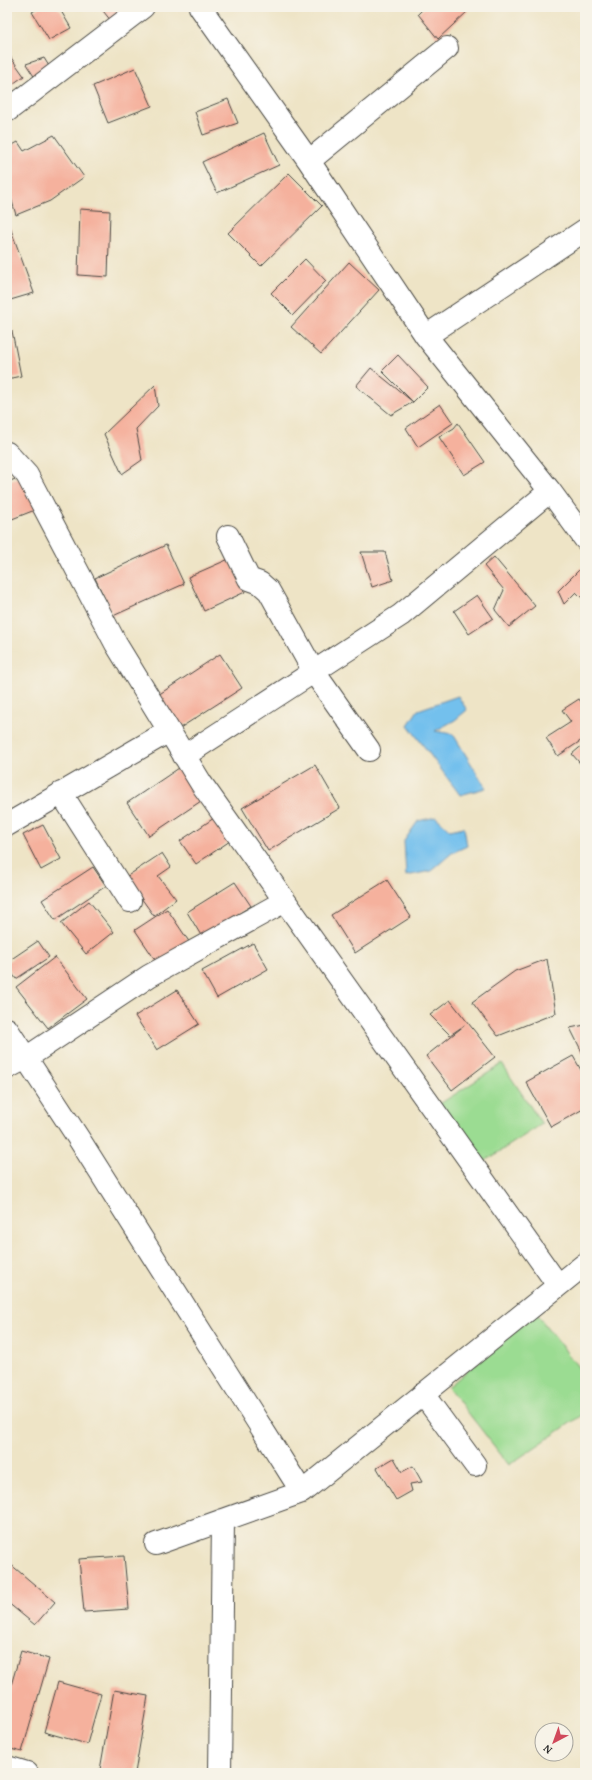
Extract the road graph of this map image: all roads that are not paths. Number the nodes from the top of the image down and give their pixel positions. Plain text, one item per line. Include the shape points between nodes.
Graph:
1 (143, 7) edge
2 (200, 7) edge
3 (447, 48) dead end
4 (7, 112) edge
5 (309, 161) junction
6 (585, 230) edge
7 (426, 336) junction
8 (7, 454) edge
9 (550, 491) junction
10 (228, 536) dead end
11 (585, 539) edge
12 (314, 672) junction
13 (169, 731) junction
14 (369, 750) dead end
15 (184, 756) junction
16 (61, 793) junction
17 (7, 824) edge
18 (130, 901) dead end
19 (284, 901) junction
20 (7, 1028) edge
21 (26, 1058) junction
22 (7, 1068) edge
23 (585, 1264) edge
24 (558, 1285) junction
25 (423, 1394) junction
26 (475, 1465) dead end
27 (302, 1492) junction
28 (223, 1520) junction
29 (156, 1544) dead end
30 (7, 1767) edge
31 (27, 1773) edge
32 (220, 1773) edge

1 - 4 street
2 - 5 street
3 - 5 street
5 - 7 street
6 - 7 street
7 - 9 street
8 - 13 street via 27,475 116,644
9 - 11 street
9 - 12 street via 402,615
10 - 12 street via 249,579 260,583 269,591
12 - 14 street
12 - 15 street
13 - 15 street
13 - 16 street
15 - 19 street
16 - 17 street
16 - 18 street
19 - 21 street via 150,976
19 - 24 street
20 - 21 street
21 - 22 street
21 - 27 street via 80,1139
23 - 24 street
24 - 25 street
25 - 26 street
25 - 27 street
27 - 28 street
28 - 29 street
28 - 32 street
30 - 31 street

